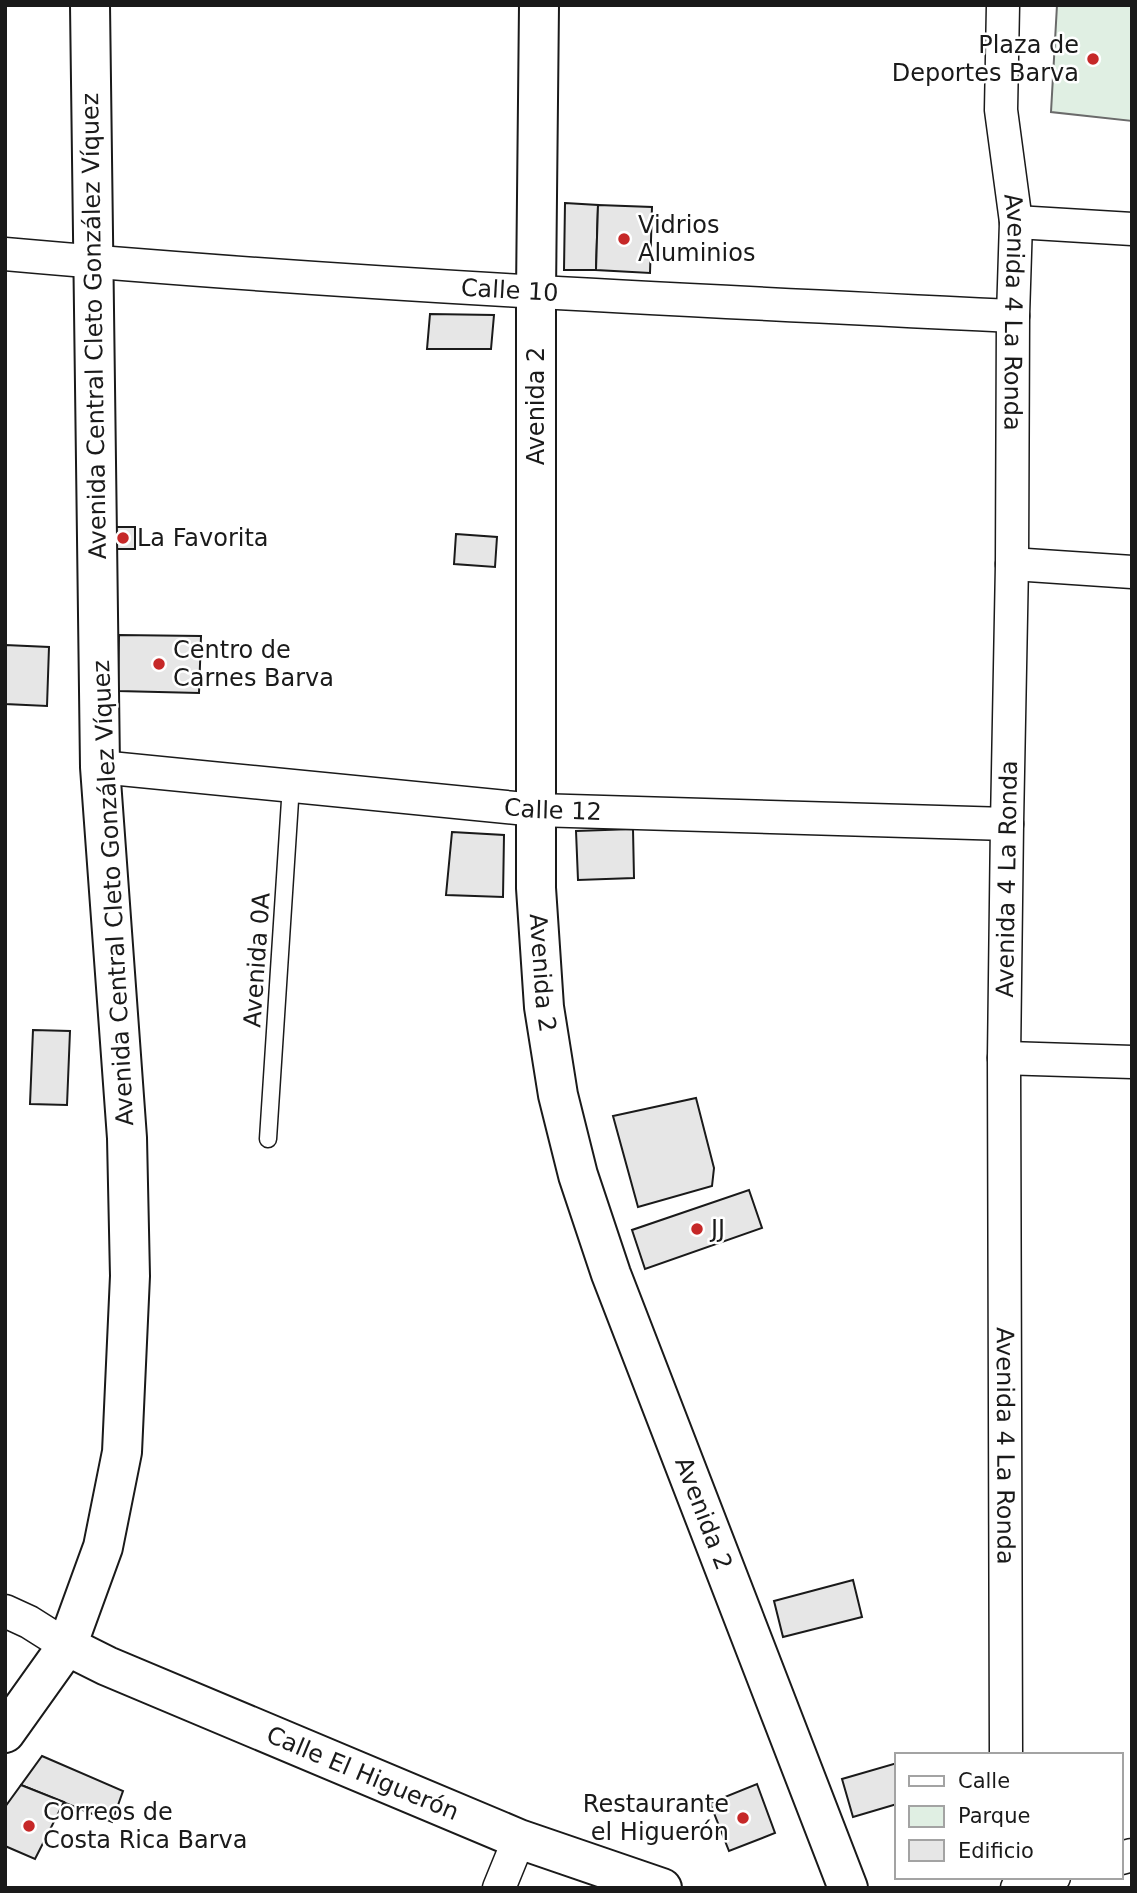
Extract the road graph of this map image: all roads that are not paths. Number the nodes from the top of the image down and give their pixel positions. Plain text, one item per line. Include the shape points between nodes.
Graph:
1 (90, 5) edge
2 (540, 5) edge
3 (1003, 5) edge
4 (1016, 222) junction
5 (1132, 229) edge
6 (5, 254) edge
7 (92, 262) junction
8 (536, 293) junction
9 (1013, 316) junction
10 (1012, 564) junction
11 (1132, 572) edge
12 (100, 767) junction
13 (291, 785) junction
14 (536, 810) junction
15 (1007, 824) junction
16 (1004, 1058) junction
17 (1132, 1062) edge
18 (268, 1139) dead end
19 (5, 1612) edge
20 (67, 1646) junction
21 (5, 1733) edge
22 (1006, 1753) edge
23 (519, 1839) junction
24 (1047, 1879) edge
25 (845, 1883) edge
26 (499, 1888) edge
27 (662, 1888) edge
28 (1017, 1888) edge

1 - 7 main road, Avenida Central Cleto González Víquez
2 - 8 main road, Avenida 2
3 - 4 street, Avenida 4 La Ronda via 1001,110
4 - 5 street
4 - 9 street, Avenida 4 La Ronda
6 - 7 street, Calle 10
7 - 8 street, Calle 10
7 - 12 main road, Avenida Central Cleto González Víquez
8 - 9 street, Calle 10
8 - 14 main road, Avenida 2
9 - 10 street, Avenida 4 La Ronda
10 - 11 street
10 - 15 street, Avenida 4 La Ronda
12 - 13 street, Calle 12
12 - 20 main road, Avenida Central Cleto González Víquez via 127,1138 130,1276 122,1452 103,1547
13 - 14 street, Calle 12
13 - 18 lane, Avenida 0A
14 - 15 street, Calle 12
14 - 25 main road, Avenida 2 via 544,1007 558,1094 578,1175 611,1274
15 - 16 street, Avenida 4 La Ronda
16 - 17 street
16 - 22 street, Avenida 4 La Ronda
19 - 20 street
20 - 21 main road, Avenida Central Cleto González Víquez
20 - 23 main road, Calle El Higuerón
23 - 26 street
23 - 27 main road, Calle El Higuerón
24 - 28 street

